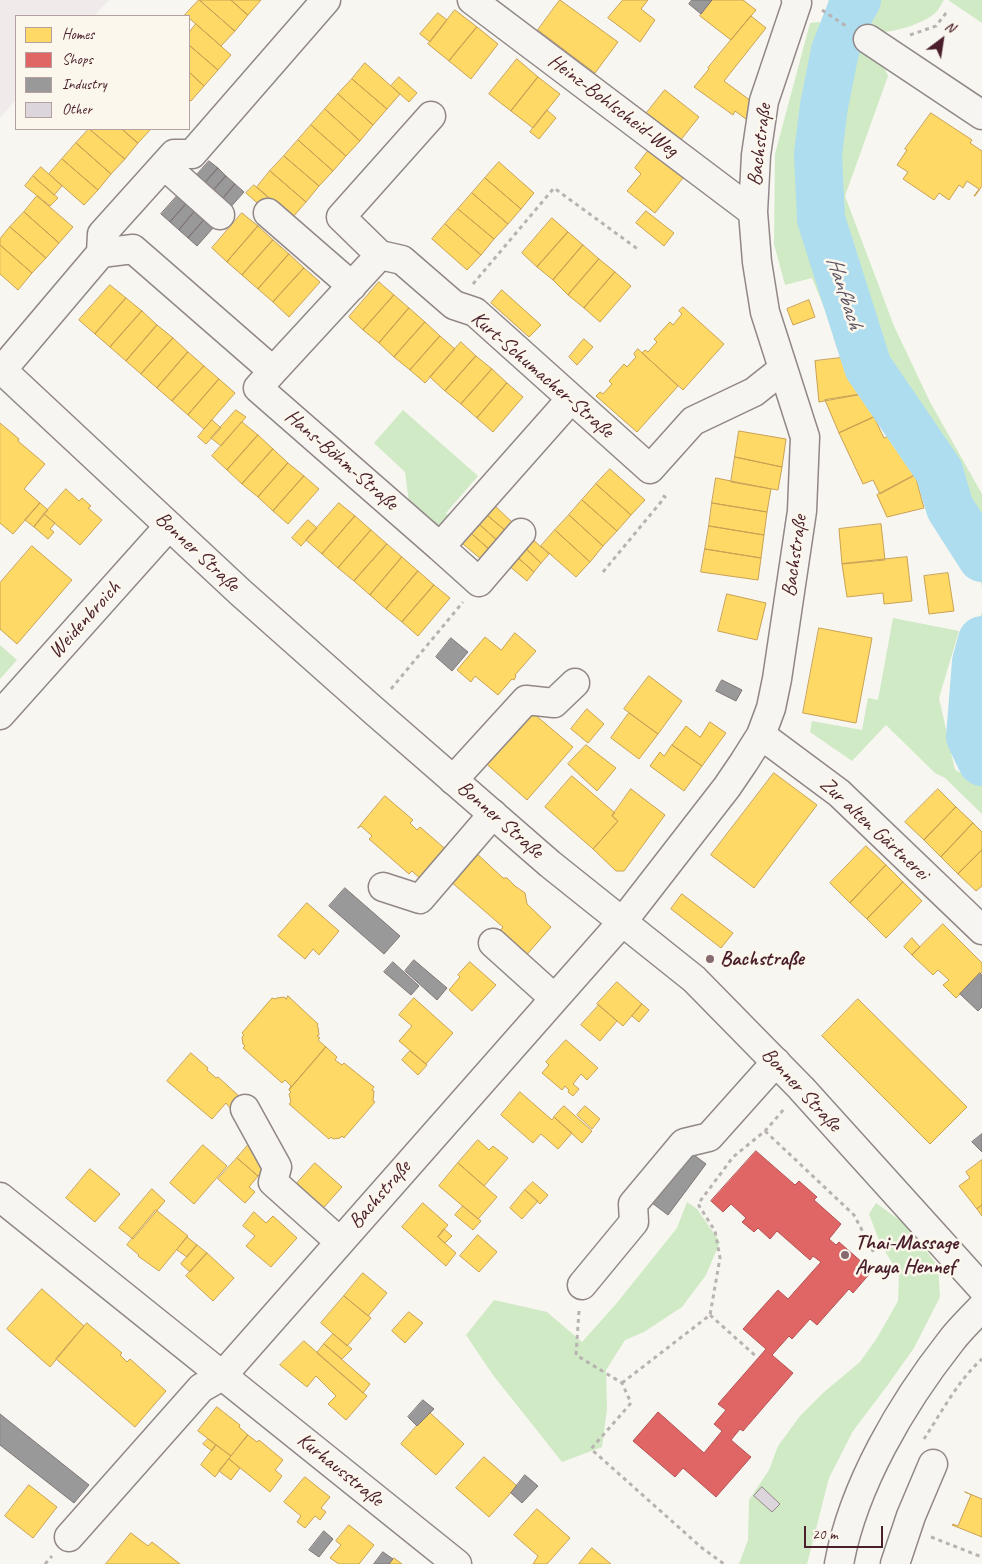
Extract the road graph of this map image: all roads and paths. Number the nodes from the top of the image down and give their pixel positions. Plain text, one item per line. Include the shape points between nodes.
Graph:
1 (326, 0) edge
2 (472, 0) edge
3 (796, 0) edge
4 (868, 39) dead end
5 (982, 115) edge
6 (431, 116) dead end
7 (164, 165) junction
8 (753, 212) junction
9 (268, 213) dead end
10 (220, 215) dead end
11 (639, 250) dead end
12 (101, 253) junction
13 (380, 256) junction
14 (352, 286) junction
15 (454, 305) junction
16 (1, 369) edge
17 (783, 369) junction
18 (273, 371) junction
19 (571, 399) junction
20 (650, 468) junction
21 (169, 526) junction
22 (521, 534) dead end
23 (440, 547) junction
24 (603, 572) dead end
25 (479, 582) junction
26 (575, 683) dead end
27 (373, 710) junction
28 (0, 715) edge
29 (761, 735) junction
30 (453, 780) junction
31 (493, 814) junction
32 (383, 887) dead end
33 (623, 921) junction
34 (982, 930) edge
35 (493, 943) dead end
36 (554, 998) junction
37 (776, 1062) junction
38 (801, 1088) junction
39 (245, 1109) dead end
40 (765, 1131) junction
41 (0, 1197) edge
42 (340, 1242) junction
43 (874, 1253) dead end
44 (582, 1285) joint
45 (982, 1288) edge
46 (982, 1307) edge
47 (710, 1315) junction
48 (758, 1358) dead end
49 (222, 1376) junction
50 (622, 1383) junction
51 (932, 1464) dead end
52 (907, 1527) junction
53 (69, 1537) dead end
54 (982, 1557) edge
55 (457, 1564) edge
56 (724, 1564) edge
57 (839, 1564) edge
58 (895, 1564) edge

1 - 7 street via 192,154 174,154
2 - 8 street, Heinz-Bohlscheid-Weg
3 - 8 street, Bachstraße via 764,101 756,155
4 - 5 street
6 - 13 street via 341,217
7 - 10 street
7 - 12 street via 102,234
8 - 17 street, Bachstraße via 766,312
9 - 14 street
11 - 15 path via 554,188
12 - 16 street
12 - 18 street via 133,249
13 - 14 street
13 - 15 street, Kurt-Schumacher-Straße via 402,260
14 - 18 street
15 - 19 street, Kurt-Schumacher-Straße via 475,312
16 - 21 street, Bonner Straße
17 - 20 street via 754,392 693,421
17 - 29 street, Bachstraße via 805,437 802,511 777,679
18 - 23 street, Hans-Böhm-Straße via 258,388
19 - 20 street, Kurt-Schumacher-Straße
19 - 23 street
20 - 24 path via 650,484 665,497
21 - 27 street, Bonner Straße
21 - 28 street, Weidenbroich
22 - 25 street
23 - 25 street, Hans-Böhm-Straße
25 - 27 path
26 - 30 street via 554,703 526,700
27 - 30 street, Bonner Straße
29 - 33 street, Bachstraße via 727,787
29 - 34 street, Zur alten Gärtnerei via 839,793
30 - 31 street, Bonner Straße
31 - 32 street via 420,899
31 - 33 street, Bonner Straße
33 - 36 street, Bachstraße
33 - 37 street, Bonner Straße via 694,979
35 - 36 street
36 - 42 street, Bachstraße
37 - 38 street, Bonner Straße
37 - 44 street via 709,1137 684,1143 633,1204 634,1222
38 - 40 path
38 - 45 street, Bonner Straße
39 - 42 street via 277,1166 272,1182
40 - 43 path via 854,1215
40 - 47 path via 733,1157 698,1204 715,1231 720,1258
41 - 49 street, Kurhausstraße
42 - 49 street, Bachstraße
44 - 50 path via 576,1355
46 - 57 street via 951,1340 890,1432 864,1481
47 - 48 path
47 - 50 path
49 - 53 street via 200,1388
49 - 55 street, Kurhausstraße
50 - 56 path via 631,1403 591,1450
51 - 52 street
52 - 54 path
52 - 58 street

